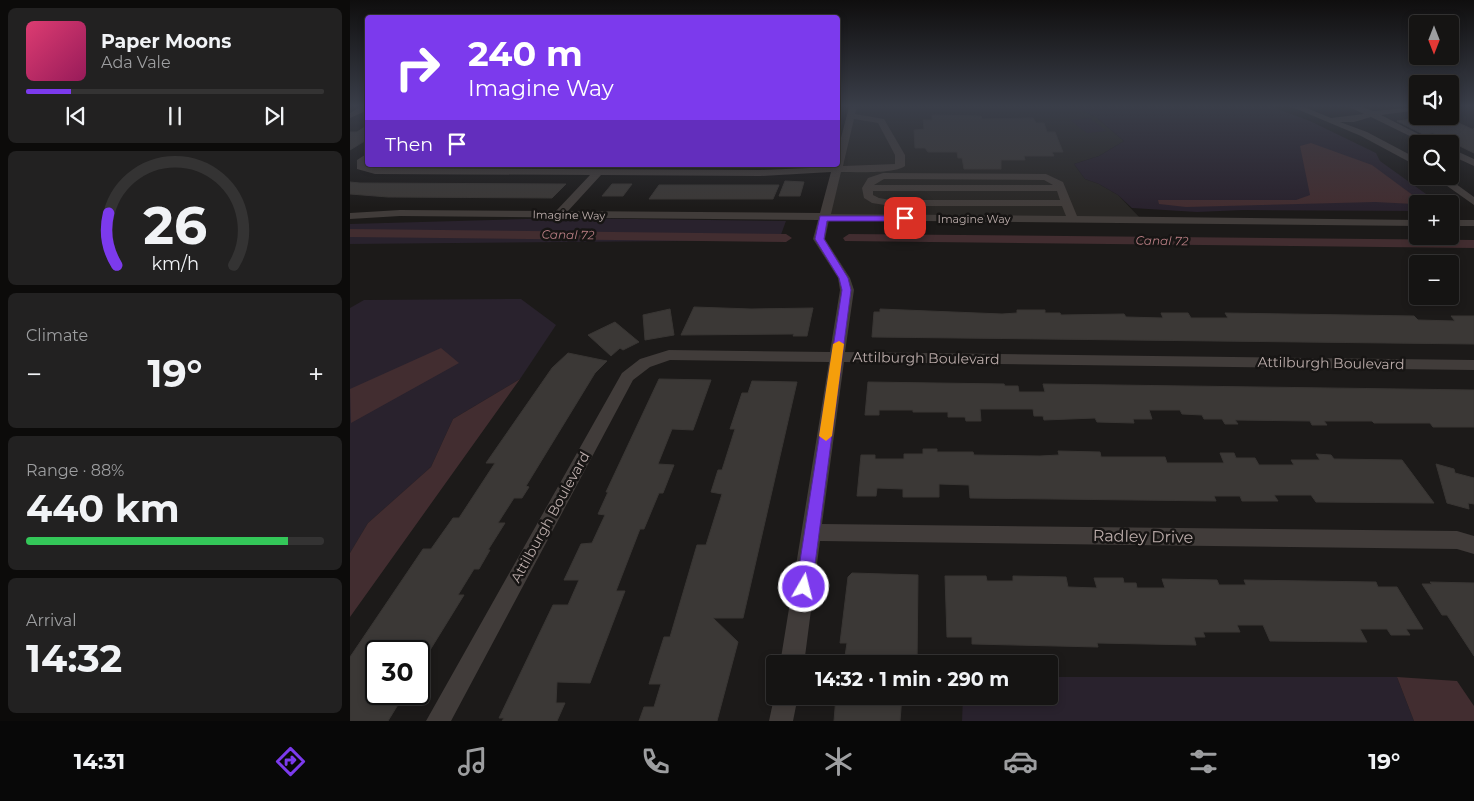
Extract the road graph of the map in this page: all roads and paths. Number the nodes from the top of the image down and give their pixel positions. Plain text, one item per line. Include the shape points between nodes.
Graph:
1 (844, 141) edge
2 (892, 141) edge
3 (1376, 141) edge
4 (1459, 156) edge
5 (365, 158) edge
6 (840, 158) edge
7 (1409, 158) edge
8 (1474, 163) edge
9 (479, 168) edge
10 (837, 169) junction
11 (598, 172) junction
12 (1450, 185) edge
13 (1474, 202) edge
14 (1066, 203) junction
15 (559, 214) junction
16 (350, 216) edge
17 (823, 218) junction
18 (1073, 220) junction
19 (1409, 223) edge
20 (1459, 223) edge
21 (1474, 223) edge
22 (837, 357) junction
23 (1474, 365) edge
24 (812, 532) junction
25 (1474, 545) edge
26 (793, 655) edge
27 (784, 705) edge
28 (438, 721) edge
29 (781, 721) edge

1 - 6 street
2 - 10 street via 900,154 900,166
3 - 7 street
4 - 8 street
5 - 9 street via 360,167 375,171
9 - 11 street
10 - 11 street via 760,173
10 - 17 street
11 - 15 street
12 - 13 street
14 - 14 street via 891,203 872,199 867,188 1060,188
14 - 18 street
15 - 16 street, Imagine Way via 400,213
15 - 17 street, Imagine Way
17 - 18 street, Imagine Way
17 - 22 street via 819,239 844,278 846,290
18 - 19 street, Imagine Way
20 - 21 street
22 - 23 street, Attilburgh Boulevard
22 - 24 street
22 - 28 street, Attilburgh Boulevard via 669,355 645,363 627,377
24 - 25 street, Radley Drive via 1457,540
24 - 26 street
27 - 29 street

